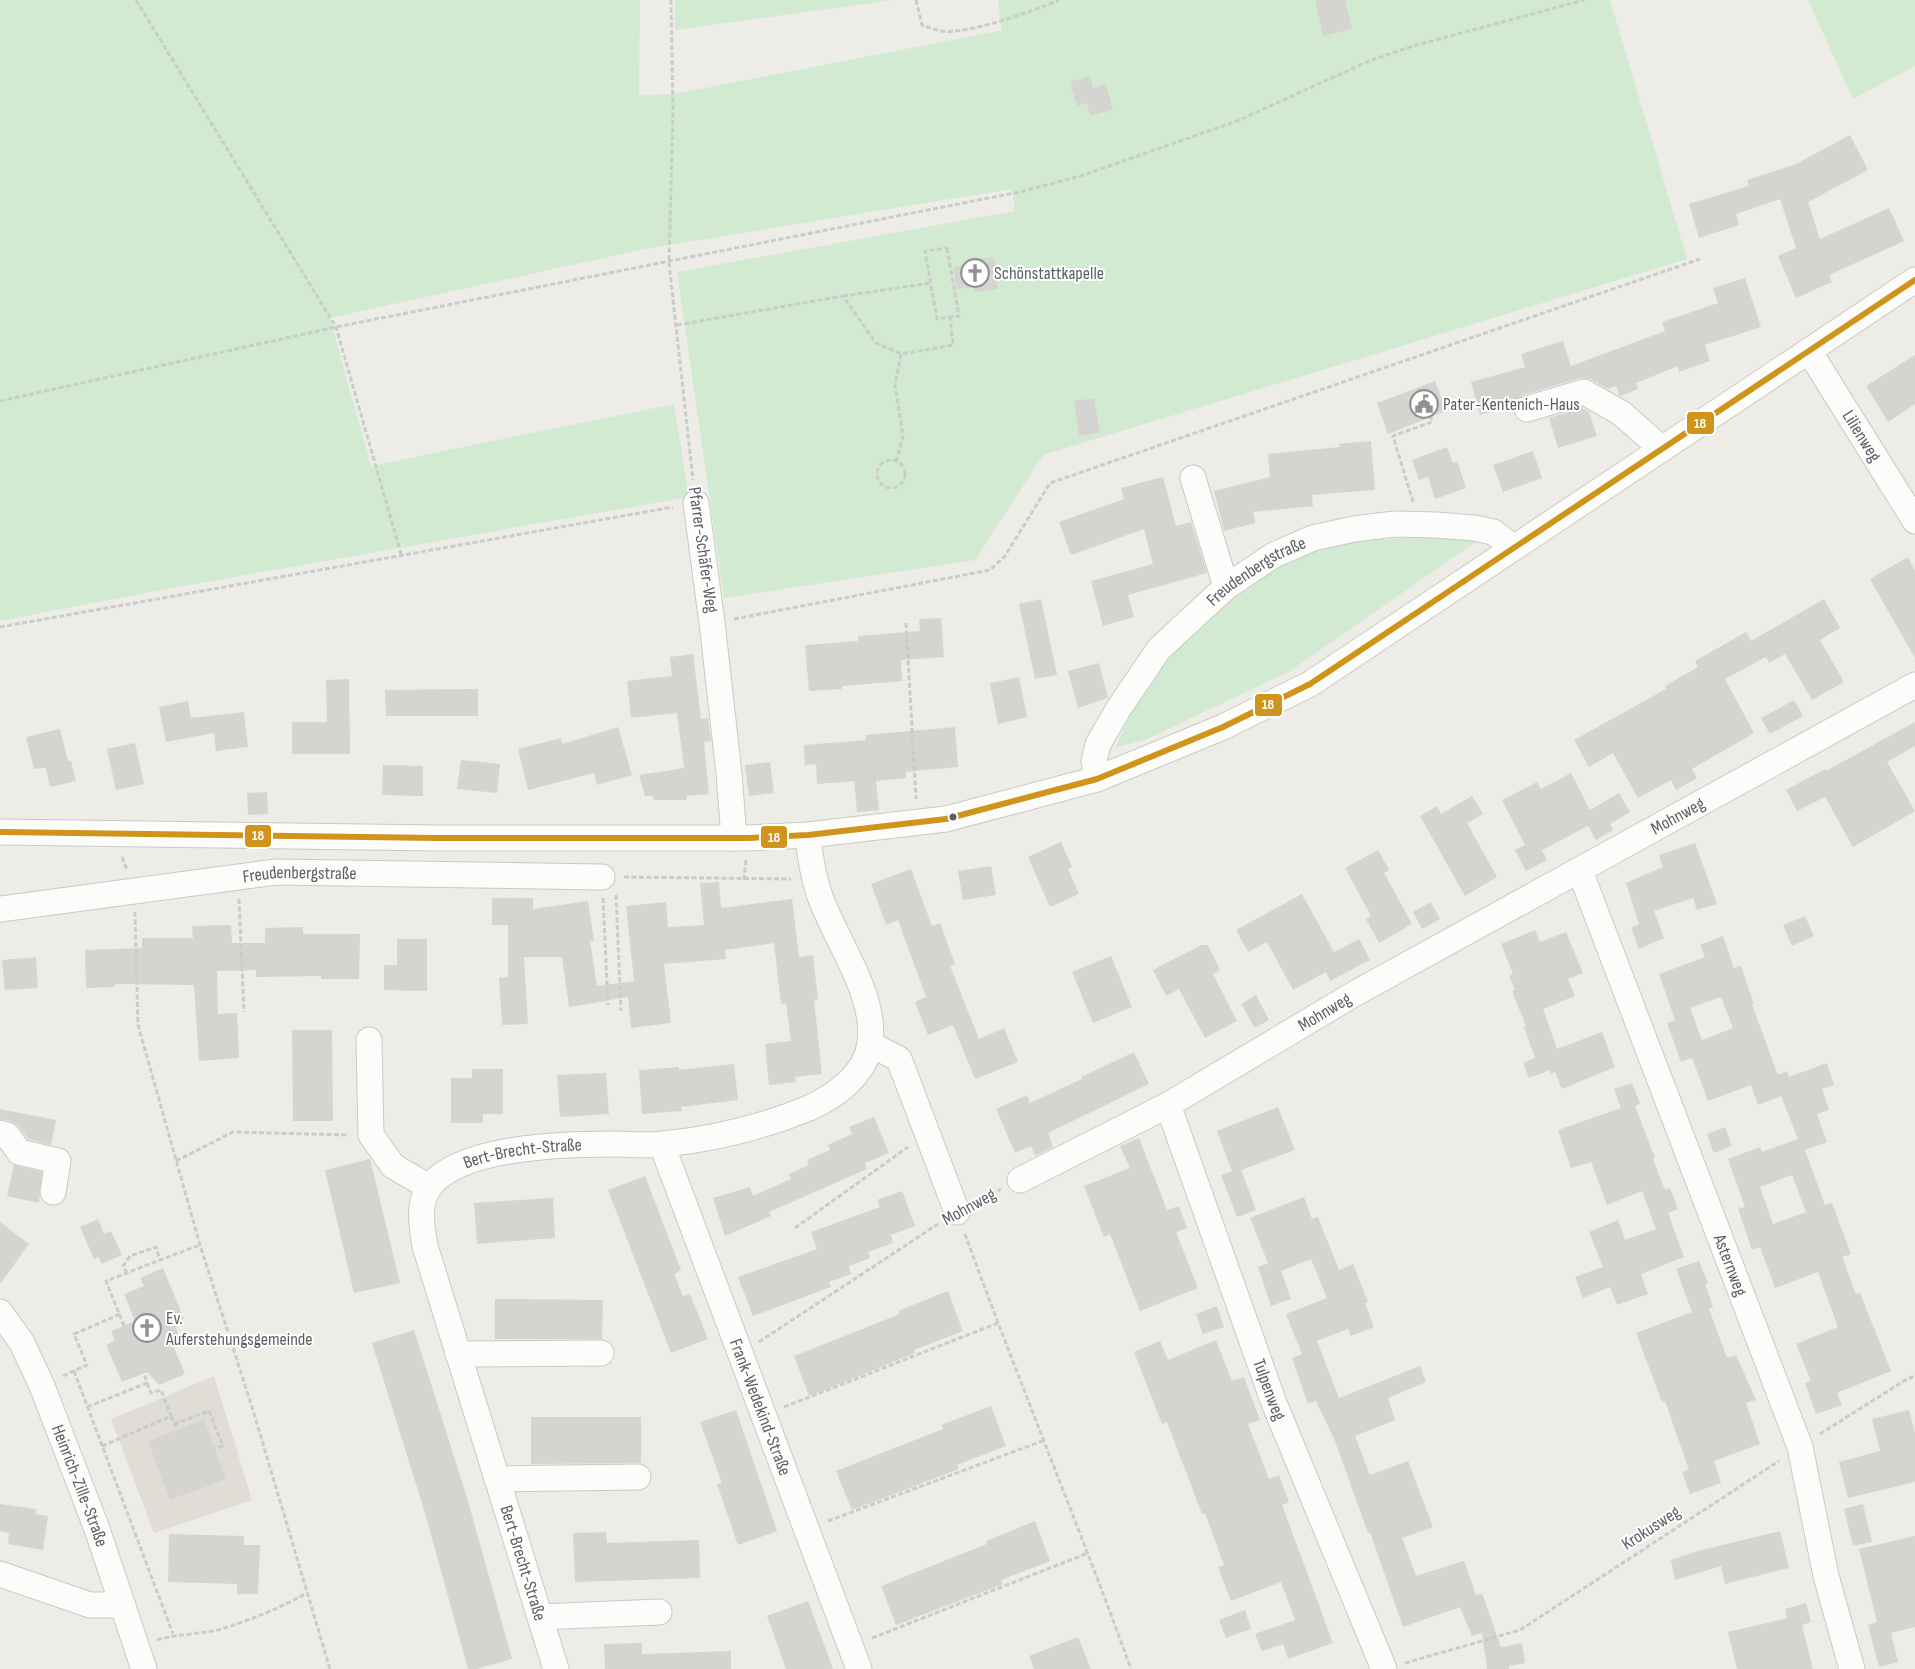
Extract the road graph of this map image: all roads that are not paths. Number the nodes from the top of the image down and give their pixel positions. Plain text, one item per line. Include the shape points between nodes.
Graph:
1 (1915, 280) edge
2 (1808, 351) junction
3 (1527, 409) dead end
4 (1662, 449) junction
5 (1193, 478) dead end
6 (696, 503) road end
7 (1915, 521) edge
8 (1513, 547) junction
9 (1226, 587) junction
10 (1915, 685) edge
11 (1096, 779) junction
12 (0, 832) edge
13 (808, 835) junction
14 (734, 838) junction
15 (1580, 871) junction
16 (609, 877) road end
17 (0, 909) edge
18 (369, 1040) dead end
19 (870, 1044) junction
20 (1168, 1105) junction
21 (0, 1134) edge
22 (662, 1145) junction
23 (1020, 1180) road end
24 (429, 1187) junction
25 (53, 1192) dead end
26 (957, 1212) road end
27 (0, 1312) edge
28 (458, 1354) junction
29 (600, 1354) dead end
30 (638, 1477) dead end
31 (497, 1479) junction
32 (0, 1574) edge
33 (123, 1605) junction
34 (659, 1612) dead end
35 (540, 1617) junction
36 (140, 1657) edge
37 (855, 1658) edge
38 (1394, 1666) edge
39 (556, 1669) edge
40 (1852, 1669) edge

1 - 2 street, Freudenbergstraße
2 - 4 street, Freudenbergstraße
2 - 7 street, Lilienweg
3 - 4 street via 1584,392 1621,413
4 - 8 street, Freudenbergstraße
5 - 9 street
6 - 14 street, Pfarrer-Schäfer-Weg
8 - 9 street, Freudenbergstraße via 1493,532 1475,528 1420,524 1354,529 1313,538 1274,554
8 - 11 street, Freudenbergstraße via 1310,684 1223,727
9 - 11 street, Freudenbergstraße via 1160,649 1119,708 1098,744 1094,761
10 - 15 street, Mohnweg
11 - 13 street, Freudenbergstraße via 946,819
12 - 14 street, Freudenbergstraße
13 - 14 street, Freudenbergstraße
13 - 19 street, Bert-Brecht-Straße via 814,879 865,997 871,1022
15 - 20 street, Mohnweg via 1354,994
15 - 40 street, Asternweg via 1800,1447 1826,1576
16 - 17 street, Freudenbergstraße via 276,872
18 - 24 street via 371,1135 393,1166
19 - 22 street, Bert-Brecht-Straße via 866,1060 854,1077 822,1102 784,1119 716,1137
19 - 26 street via 899,1060
20 - 23 street, Mohnweg
20 - 38 street, Tulpenweg via 1274,1403
21 - 25 street via 7,1135 19,1152 58,1161
22 - 24 street, Bert-Brecht-Straße via 552,1147 482,1156 444,1172
22 - 37 street, Frank-Wedekind-Straße
24 - 28 street, Bert-Brecht-Straße via 421,1226
27 - 33 street, Heinrich-Zille-Straße via 22,1343 42,1386
28 - 29 street
28 - 31 street, Bert-Brecht-Straße
30 - 31 street
31 - 35 street, Bert-Brecht-Straße
32 - 33 street via 90,1605
33 - 36 street, Heinrich-Zille-Straße
34 - 35 street
35 - 39 street, Bert-Brecht-Straße

